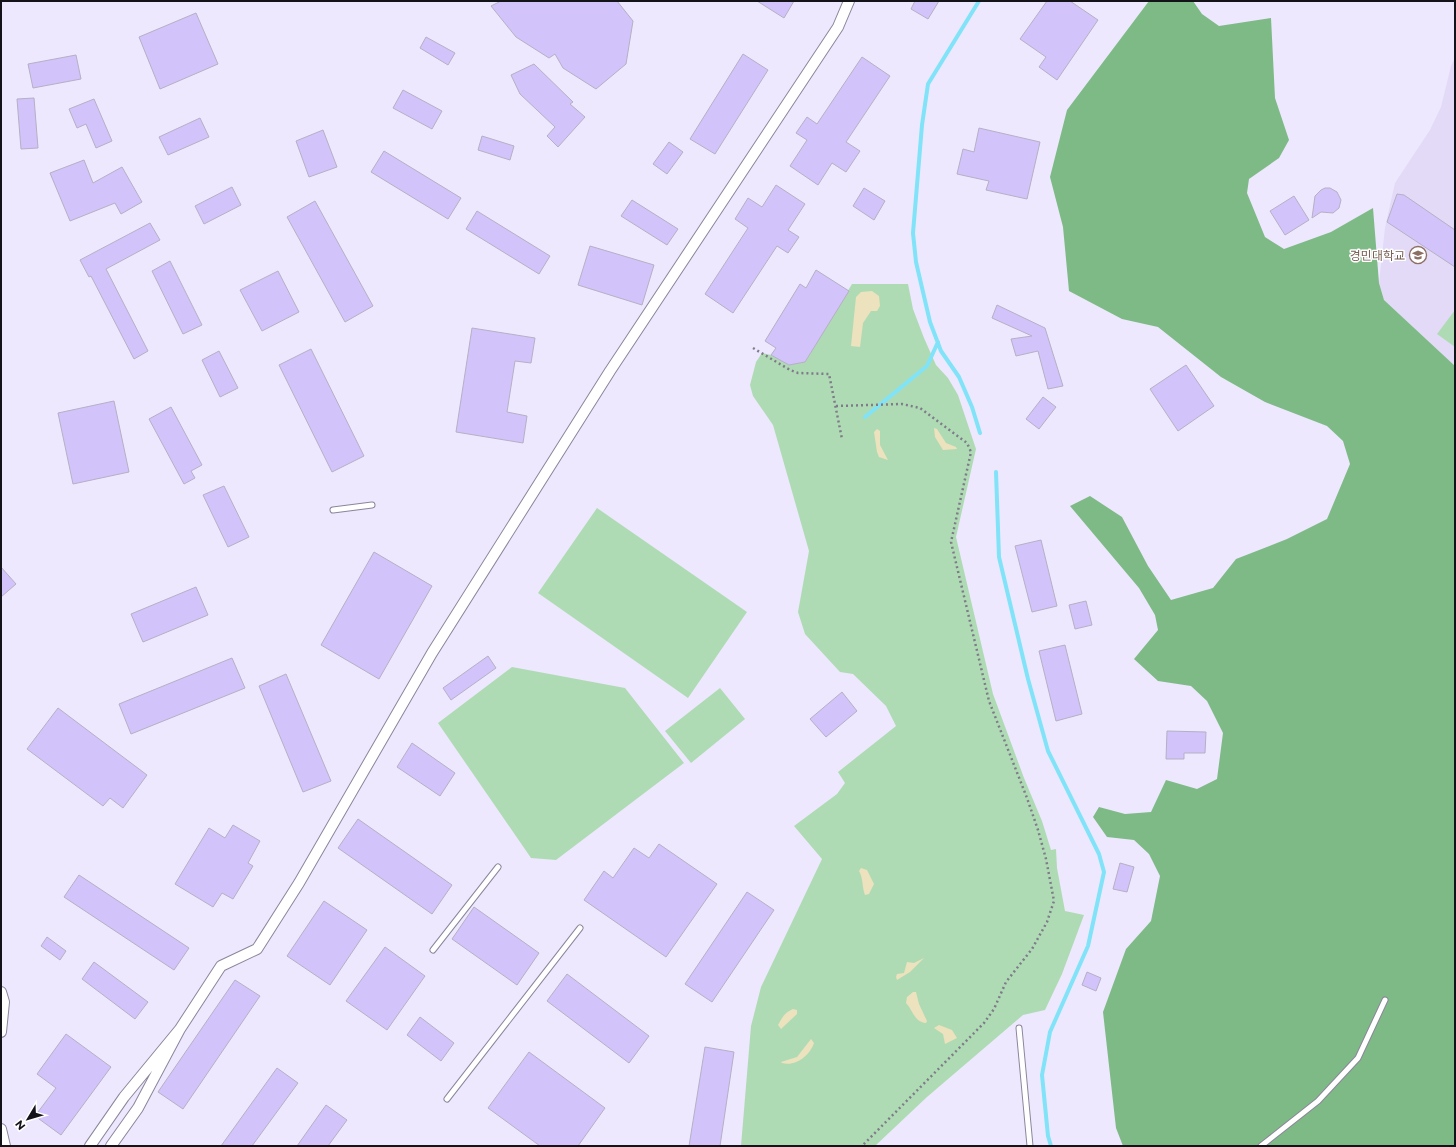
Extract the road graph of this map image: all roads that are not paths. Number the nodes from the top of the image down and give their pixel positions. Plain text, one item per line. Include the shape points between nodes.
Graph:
1 (848, 1) edge
2 (372, 505) dead end
3 (334, 510) dead end
4 (498, 867) dead end
5 (580, 928) dead end
6 (432, 950) dead end
7 (1, 992) edge
8 (1385, 1000) dead end
9 (1019, 1028) dead end
10 (180, 1029) junction
11 (1, 1032) edge
12 (447, 1100) dead end
13 (1, 1129) edge
14 (5, 1146) edge
15 (90, 1146) edge
16 (111, 1146) edge
17 (1030, 1146) edge
18 (1261, 1146) edge

1 - 10 street via 838,27 610,371 432,653 299,883 257,949 221,966
2 - 3 lane
4 - 6 lane
5 - 12 lane
7 - 11 street via 4,1002
8 - 18 lane via 1358,1058 1318,1101
9 - 17 lane
10 - 15 street via 124,1097
10 - 16 street via 138,1108
13 - 14 street

